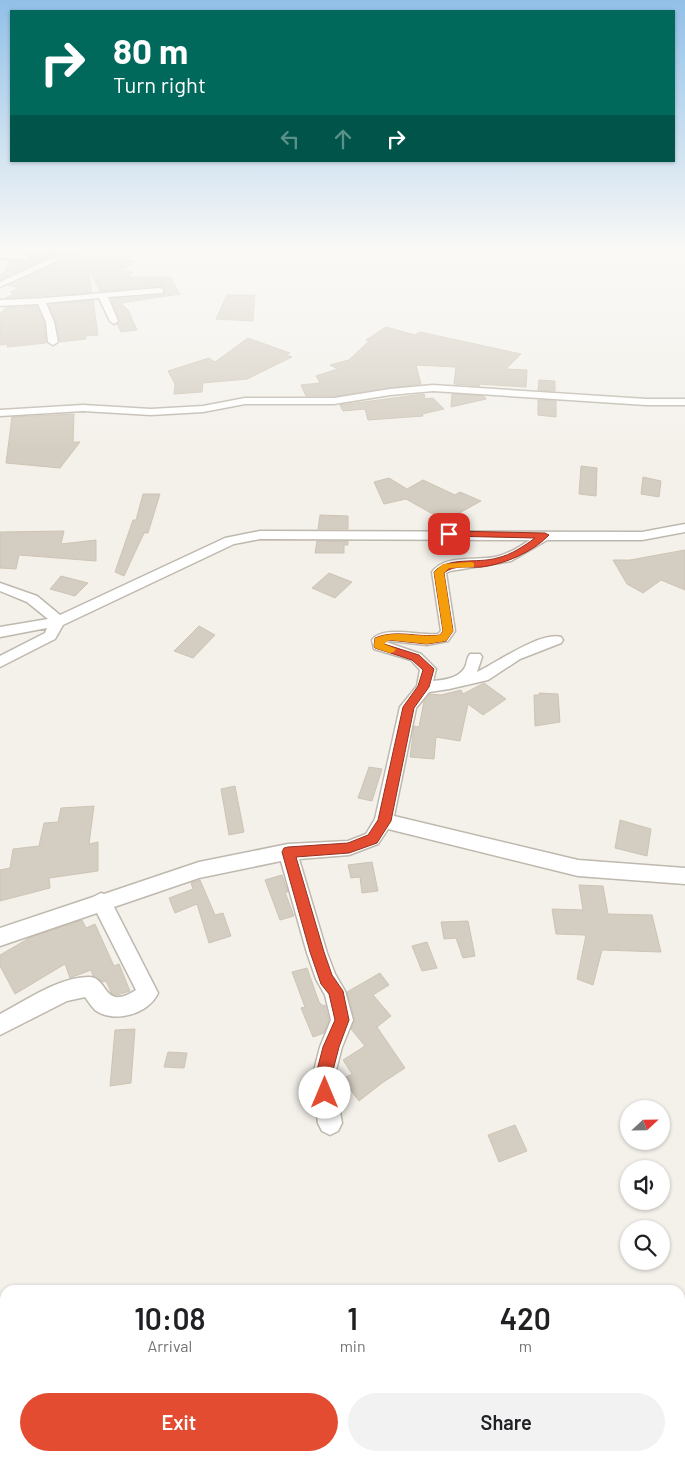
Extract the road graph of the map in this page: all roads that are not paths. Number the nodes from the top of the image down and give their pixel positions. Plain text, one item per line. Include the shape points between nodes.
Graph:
1 (48, 316) edge
2 (112, 316) edge
3 (114, 320) dead end
4 (53, 342) dead end
5 (685, 402) edge
6 (0, 413) edge
7 (685, 528) edge
8 (545, 535) junction
9 (0, 587) edge
10 (58, 622) junction
11 (0, 632) edge
12 (556, 640) dead end
13 (475, 657) dead end
14 (0, 662) edge
15 (461, 681) junction
16 (424, 687) junction
17 (384, 821) junction
18 (288, 852) junction
19 (685, 876) edge
20 (101, 901) junction
21 (0, 937) edge
22 (0, 1025) edge
23 (330, 1123) dead end

1 - 4 street
2 - 3 street
5 - 6 street via 433,388 334,401 245,401 151,412 83,408
7 - 8 street via 642,536
8 - 10 street via 260,535 230,541
8 - 16 street via 502,560 446,566 439,572 448,631 443,638 427,640 388,636 379,640 379,646 416,658 428,669
9 - 10 street via 42,604
10 - 11 street
10 - 14 street via 50,636
12 - 15 street via 515,656 484,676
13 - 15 street via 474,668
15 - 16 street
16 - 17 street via 408,707
17 - 18 street via 372,839 349,848
17 - 19 street via 578,868
18 - 20 street via 199,870
18 - 23 street via 317,952 326,979 335,991 342,1020 323,1078
20 - 21 street
20 - 22 street via 148,993 136,1004 118,1007 103,1003 90,986 63,992

